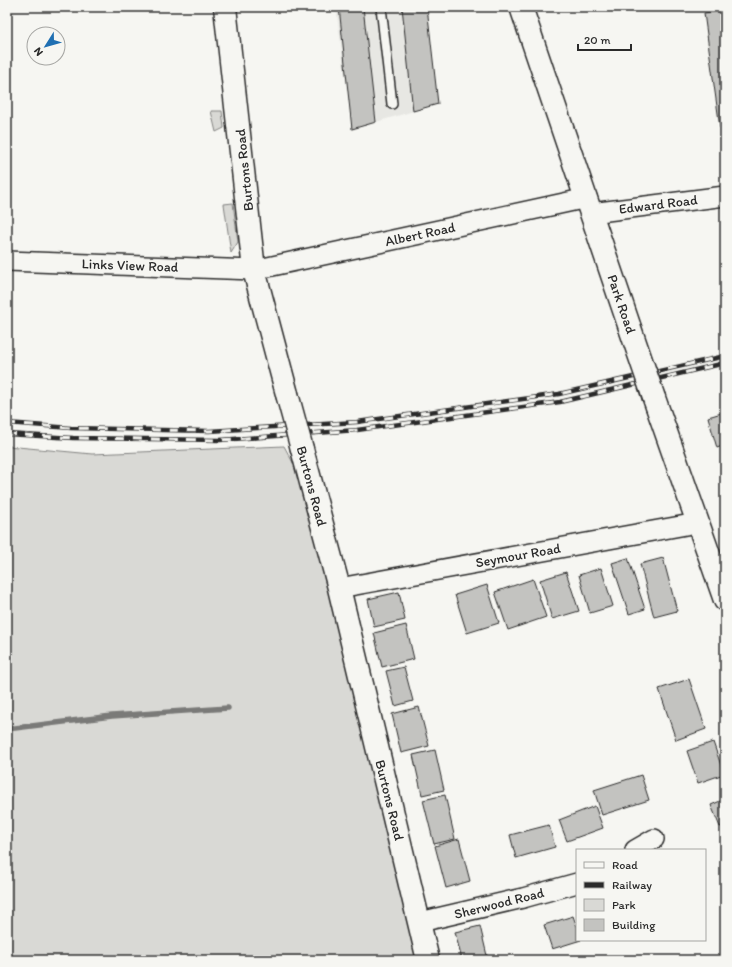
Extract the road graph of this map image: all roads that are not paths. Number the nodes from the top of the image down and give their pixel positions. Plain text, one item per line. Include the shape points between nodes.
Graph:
1 (225, 7) edge
2 (381, 7) edge
3 (521, 7) edge
4 (392, 104) dead end
5 (725, 196) edge
6 (589, 205) junction
7 (7, 261) edge
8 (254, 270) junction
9 (697, 523) junction
10 (339, 588) junction
11 (725, 600) edge
12 (654, 839) dead end
13 (637, 849) edge
14 (576, 882) edge
15 (420, 922) junction
16 (428, 960) edge

1 - 8 street, Burtons Road
2 - 4 lane
3 - 6 street, Park Road
5 - 6 street, Edward Road
6 - 8 street, Albert Road
6 - 9 street, Park Road, bridge
7 - 8 street, Links View Road
8 - 10 street, Burtons Road, bridge
9 - 10 street, Seymour Road
9 - 11 street, Park Road
10 - 15 street, Burtons Road
12 - 13 street
14 - 15 street, Sherwood Road via 523,898
15 - 16 street, Burtons Road

